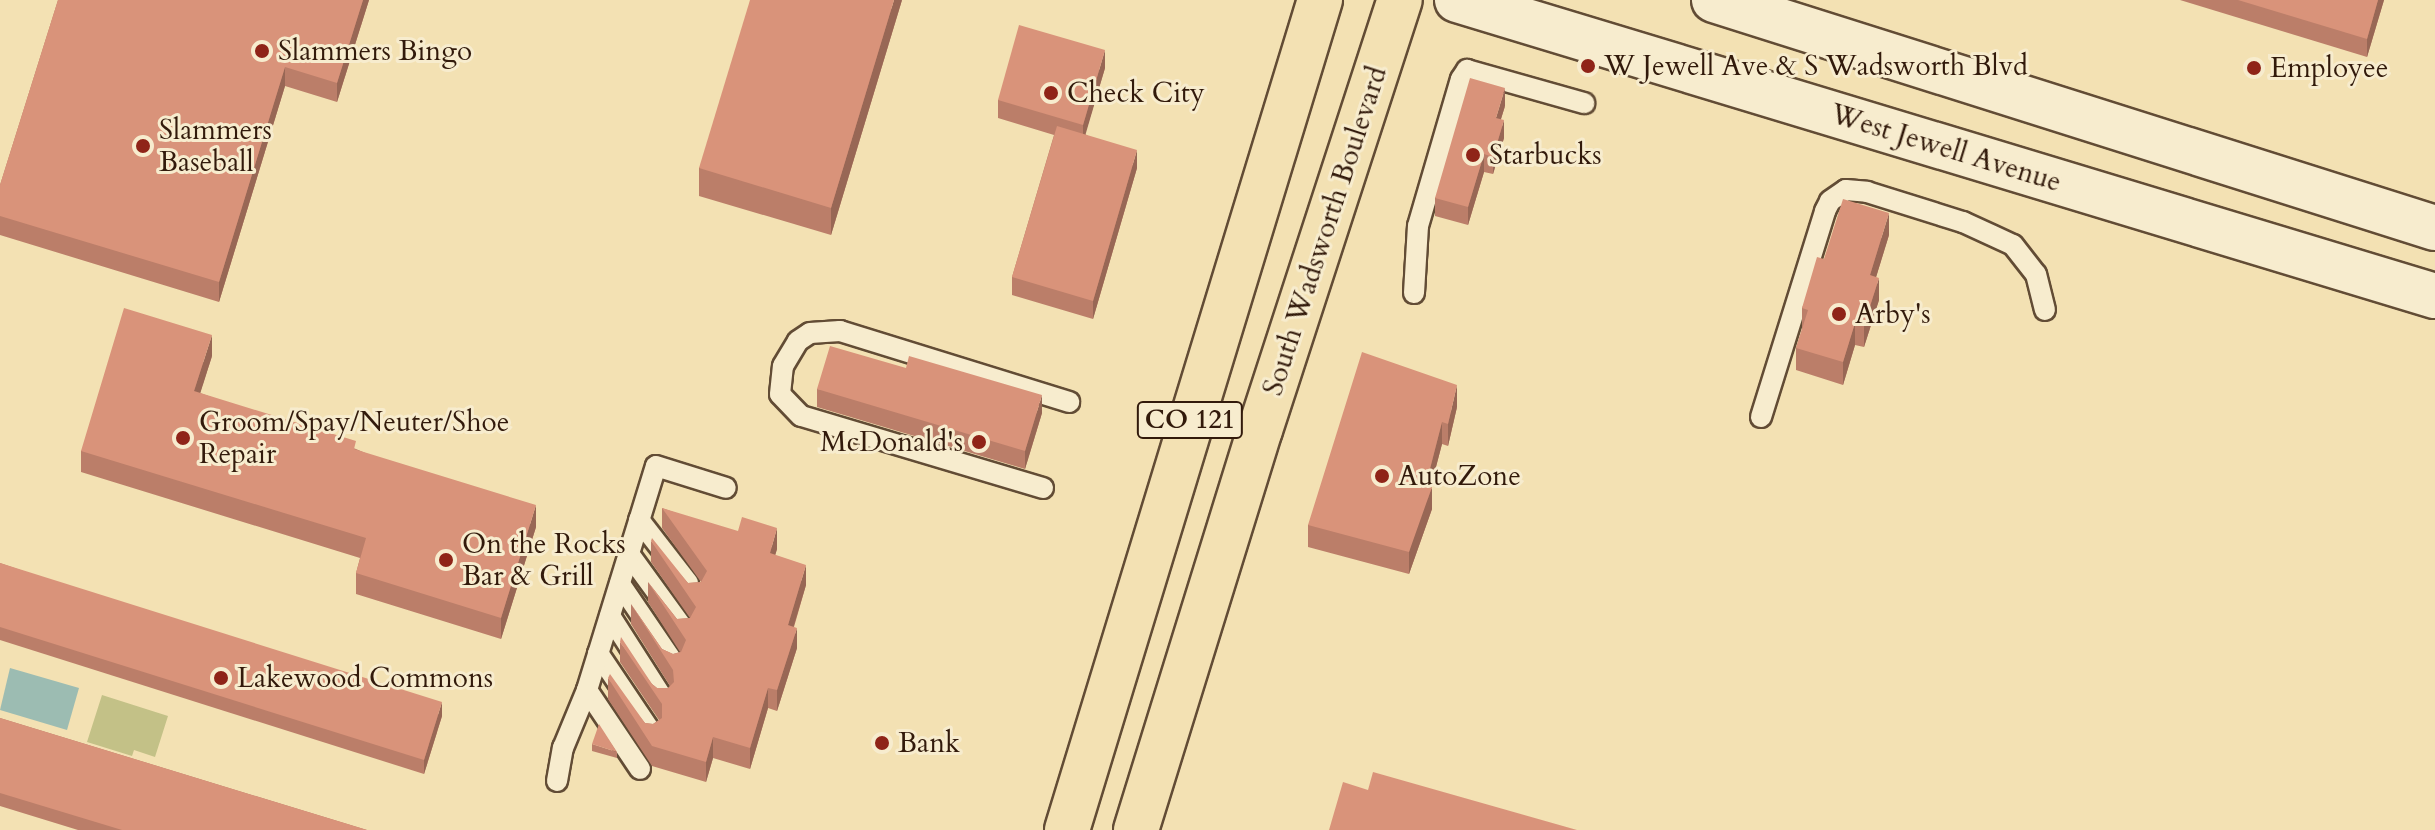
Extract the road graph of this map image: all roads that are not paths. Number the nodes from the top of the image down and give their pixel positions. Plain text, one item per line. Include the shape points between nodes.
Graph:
1 (1320, 0) edge
2 (1400, 0) edge
3 (1457, 0) edge
4 (1714, 0) edge
5 (1584, 103) dead end
6 (2435, 228) edge
7 (1414, 293) dead end
8 (2435, 296) edge
9 (2045, 310) dead end
10 (1069, 402) dead end
11 (1761, 417) dead end
12 (726, 488) dead end
13 (1043, 488) dead end
14 (639, 520) junction
15 (629, 554) junction
16 (620, 584) junction
17 (694, 592) edge
18 (610, 616) junction
19 (683, 628) edge
20 (598, 653) junction
21 (673, 662) edge
22 (587, 690) junction
23 (662, 697) edge
24 (651, 732) edge
25 (640, 769) dead end
26 (557, 781) dead end
27 (1067, 830) edge
28 (1136, 830) edge

1 - 27 main road, CO 121
2 - 28 main road, South Wadsworth Boulevard / CO 121
3 - 8 main road, West Jewell Avenue
4 - 6 main road
5 - 7 lane via 1467,70 1418,226
9 - 11 lane via 2036,274 2013,245 1963,222 1846,190 1825,211
10 - 13 lane via 840,331 810,333 798,341 783,366 780,394 801,416
12 - 14 lane via 656,466
14 - 15 lane
14 - 17 lane
15 - 16 lane
15 - 19 lane
16 - 18 lane
16 - 21 lane
18 - 20 lane
18 - 23 lane
20 - 22 lane
20 - 24 lane
22 - 25 lane
22 - 26 lane via 574,716

